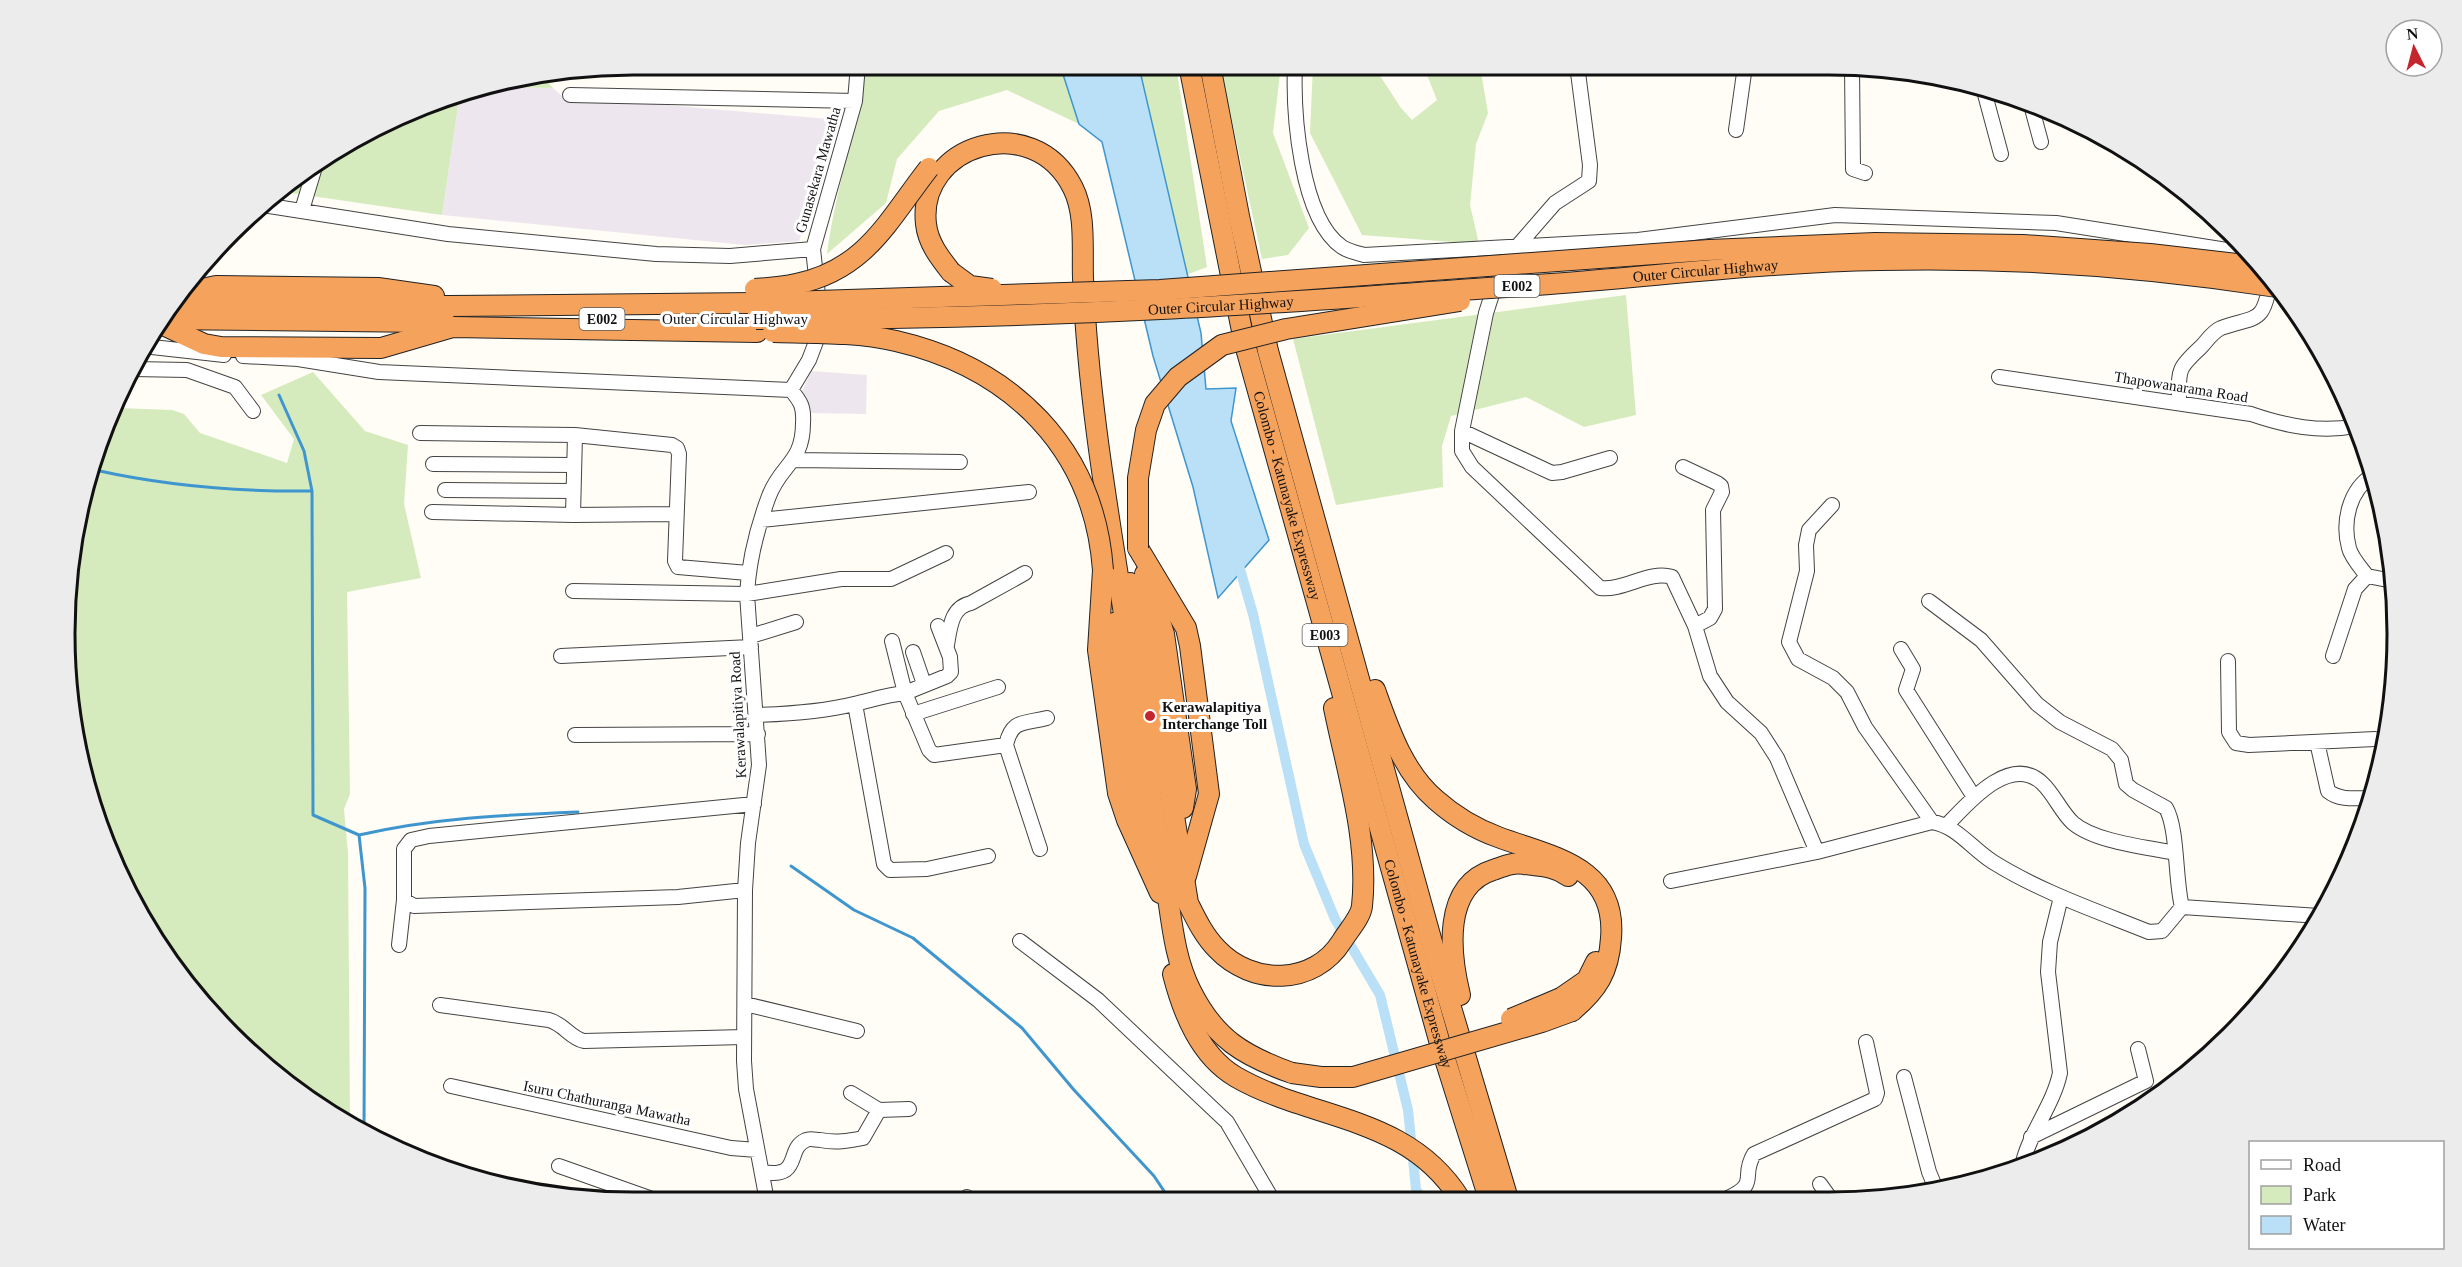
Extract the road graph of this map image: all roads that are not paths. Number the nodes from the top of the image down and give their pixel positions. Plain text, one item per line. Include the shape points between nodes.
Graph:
1 (857, 75) edge
2 (1191, 75) edge
3 (1212, 75) edge
4 (1295, 75) edge
5 (1578, 75) edge
6 (1744, 75) edge
7 (1852, 76) edge
8 (570, 95) dead end
9 (1986, 98) edge
10 (855, 101) junction
11 (2034, 115) edge
12 (1736, 130) dead end
13 (2041, 142) dead end
14 (2001, 153) dead end
15 (1865, 173) dead end
16 (312, 177) edge
17 (275, 206) edge
18 (302, 210) junction
19 (813, 249) junction
20 (1515, 249) junction
21 (2235, 251) edge
22 (2248, 265) edge
23 (1569, 282) junction
24 (2265, 285) edge
25 (1160, 290) junction
26 (192, 291) edge
27 (2269, 291) edge
28 (187, 298) edge
29 (755, 311) junction
30 (173, 317) edge
31 (173, 317) edge
32 (450, 317) junction
33 (171, 320) edge
34 (154, 348) edge
35 (142, 369) edge
36 (1999, 377) dead end
37 (791, 390) junction
38 (2179, 403) junction
39 (253, 411) dead end
40 (2347, 428) edge
41 (1462, 431) junction
42 (420, 433) dead end
43 (575, 435) junction
44 (1610, 458) dead end
45 (794, 460) junction
46 (960, 462) dead end
47 (433, 464) dead end
48 (573, 465) junction
49 (1683, 467) dead end
50 (2365, 480) edge
51 (446, 490) dead end
52 (573, 491) junction
53 (1029, 492) dead end
54 (1308, 497) junction
55 (1832, 505) dead end
56 (432, 512) dead end
57 (675, 514) junction
58 (573, 515) junction
59 (761, 520) junction
60 (1138, 548) junction
61 (1301, 549) junction
62 (946, 553) dead end
63 (748, 573) junction
64 (1025, 573) dead end
65 (1117, 574) junction
66 (2367, 576) junction
67 (2384, 579) edge
68 (573, 591) dead end
69 (747, 594) junction
70 (1152, 599) junction
71 (1929, 601) dead end
72 (796, 622) dead end
73 (938, 626) dead end
74 (1695, 626) junction
75 (892, 641) dead end
76 (751, 642) junction
77 (947, 647) junction
78 (1901, 648) dead end
79 (913, 652) dead end
80 (561, 656) dead end
81 (2333, 656) dead end
82 (2228, 661) dead end
83 (924, 684) junction
84 (998, 687) dead end
85 (904, 693) junction
86 (855, 704) junction
87 (913, 714) junction
88 (756, 715) junction
89 (1047, 718) dead end
90 (758, 734) junction
91 (575, 735) dead end
92 (2375, 739) dead end
93 (2317, 742) junction
94 (1006, 745) junction
95 (1974, 797) junction
96 (2362, 798) edge
97 (754, 804) junction
98 (1183, 808) junction
99 (1932, 822) junction
100 (1947, 825) junction
101 (1178, 844) junction
102 (1040, 849) dead end
103 (1817, 852) junction
104 (2175, 853) junction
105 (988, 856) dead end
106 (1158, 873) junction
107 (1185, 881) junction
108 (1671, 881) dead end
109 (745, 890) junction
110 (2061, 897) junction
111 (1162, 899) junction
112 (404, 900) junction
113 (2182, 907) junction
114 (2311, 915) edge
115 (1020, 941) dead end
116 (399, 945) dead end
117 (745, 1004) junction
118 (1566, 1004) junction
119 (441, 1005) dead end
120 (857, 1031) dead end
121 (744, 1037) junction
122 (1866, 1042) dead end
123 (2138, 1049) dead end
124 (1904, 1077) dead end
125 (451, 1086) dead end
126 (851, 1094) dead end
127 (909, 1108) dead end
128 (879, 1110) junction
129 (2031, 1137) junction
130 (757, 1150) junction
131 (2025, 1155) edge
132 (559, 1166) dead end
133 (762, 1172) junction
134 (1933, 1182) edge
135 (1820, 1184) dead end
136 (632, 1192) edge
137 (765, 1192) edge
138 (1268, 1192) edge
139 (1454, 1192) edge
140 (1487, 1192) edge
141 (1507, 1192) edge
142 (1507, 1192) edge
143 (1741, 1192) edge
144 (1826, 1192) edge

1 - 10 street, Gunasekara Mawatha
2 - 61 highway, Colombo - Katunayake Expressway / E003 via 1244,341
3 - 54 highway, Colombo - Katunayake Expressway / E003 via 1257,304
4 - 20 street via 1296,133 1306,180 1323,225 1342,247 1381,256
5 - 20 street via 1589,180 1555,203
6 - 12 street
7 - 15 street via 1853,169
8 - 10 street
9 - 14 street
10 - 19 street, Gunasekara Mawatha
11 - 13 street
16 - 18 street
17 - 18 street
18 - 19 street via 448,234 656,254 730,256
19 - 37 street via 820,312 817,339
20 - 21 street via 1638,240 1835,215 2056,224
20 - 41 street via 1494,288 1486,313
22 - 25 highway, Outer Circular Highway / E002, bridge via 2023,245 1875,243 1709,250
23 - 24 highway, Outer Circular Highway / E002, bridge via 1710,268 1882,260 2050,264
23 - 29 highway, Outer Circular Highway / E002, bridge via 1162,309 901,319
23 - 60 highway, bridge via 1286,330 1222,345 1178,377 1155,404 1138,478
25 - 29 highway, Outer Circular Highway / E002, bridge
25 - 65 highway, bridge via 995,289 970,286 951,272 934,251 926,224 928,199 939,173 978,146 1002,141 1045,154 1061,169 1074,190 1080,212 1086,346
26 - 29 highway via 216,286 378,288 451,298 504,300 649,297
27 - 38 street via 2268,300 2256,317 2215,331 2187,358 2180,368
28 - 32 highway via 216,295 422,301
29 - 32 highway, Outer Circular Highway / E002
29 - 65 highway, bridge via 826,334 895,341 961,362 1009,390 1048,428 1083,482 1101,542
29 - 65 highway, bridge via 797,284 840,269 857,257 873,243 929,168 950,147 976,135 1005,131 1032,137 1056,152 1073,170 1089,214
30 - 32 highway, Outer Circular Highway / E002
31 - 32 highway, Outer Circular Highway / E002 via 428,322
32 - 33 highway via 381,348 221,347 204,344
34 - 37 street via 298,359 379,372
35 - 39 street via 187,370 236,387
36 - 38 street, Thapowanarama Road
37 - 45 street, Kerawalapitiya Road via 803,405 804,414 803,443
38 - 40 street, Thapowanarama Road via 2251,414 2307,428
41 - 44 street via 1552,473
41 - 74 street via 1462,451 1472,468 1600,588 1614,590 1662,574 1672,577
42 - 43 street
43 - 48 street
43 - 57 street via 677,447
45 - 46 street
45 - 59 street, Kerawalapitiya Road via 770,492
47 - 48 street
48 - 52 street
49 - 74 street via 1717,483 1722,492 1713,510 1714,609 1710,618
50 - 66 street via 2349,503 2347,525 2349,550
51 - 52 street
52 - 58 street
53 - 59 street
54 - 118 highway via 1381,707 1398,750 1417,781 1467,822 1496,837 1564,858 1597,883 1608,903 1612,925 1610,960 1592,994
54 - 141 highway, Colombo - Katunayake Expressway / E003 via 1438,964
55 - 99 street via 1809,530 1807,571 1789,642 1798,658 1833,678 1847,692 1865,727
56 - 58 street
57 - 58 street
57 - 63 street via 678,567
59 - 63 street, Kerawalapitiya Road
60 - 70 highway
60 - 98 highway
60 - 101 highway via 1179,632 1201,773 1200,810
60 - 107 highway via 1186,628 1190,646 1209,794
61 - 107 highway via 1363,851 1362,909 1338,949 1316,969 1274,976 1253,972 1216,949 1188,903
61 - 140 highway, Colombo - Katunayake Expressway / E003 via 1439,1040
62 - 69 street via 891,579 841,579
63 - 69 street, Kerawalapitiya Road
64 - 77 street via 963,604 952,618
65 - 101 highway via 1146,641
65 - 106 highway via 1122,647
65 - 106 highway via 1107,589 1105,650 1132,815
65 - 111 highway via 1098,650 1118,793
65 - 118 highway, bridge via 1180,964 1191,992 1221,1035 1243,1054 1321,1077 1353,1077 1542,1022
66 - 67 street
66 - 81 street via 2355,589
68 - 69 street
69 - 76 street, Kerawalapitiya Road
70 - 98 highway via 1164,634 1186,789
70 - 101 highway via 1171,632 1194,767 1192,809
71 - 104 street via 1981,640 2037,704 2060,722 2112,749 2121,760 2126,784 2166,808
72 - 76 street
73 - 77 street
74 - 103 street via 1710,676 1727,702 1761,733 1777,758
75 - 85 street
76 - 80 street
76 - 88 street, Kerawalapitiya Road
77 - 83 street via 951,672
78 - 95 street via 1913,669 1906,690
79 - 83 street
82 - 93 street via 2229,732 2236,742
83 - 85 street
84 - 87 street
85 - 86 street
85 - 87 street
86 - 88 street via 801,714
86 - 105 street via 884,864 890,870 927,869
87 - 94 street via 934,755
88 - 90 street, Kerawalapitiya Road
89 - 94 street via 1014,726
90 - 91 street
90 - 97 street, Kerawalapitiya Road
92 - 93 street
93 - 96 street via 2328,791 2343,798
94 - 102 street
95 - 100 street
95 - 104 street via 1992,783 2011,775 2027,774 2041,782 2074,824 2099,836
97 - 109 street, Kerawalapitiya Road
97 - 112 street via 411,840 404,849
98 - 101 highway
99 - 100 street
99 - 103 street
100 - 110 street via 1992,861
101 - 107 highway
103 - 108 street
104 - 113 street via 2176,886
106 - 111 highway
109 - 112 street via 678,897 414,906
109 - 117 street, Kerawalapitiya Road
110 - 113 street via 2149,932 2162,931
110 - 129 street via 2050,942 2048,972 2060,1073
111 - 139 highway via 1168,952 1179,998 1205,1048 1234,1076 1287,1100 1371,1126 1397,1139 1423,1156
112 - 116 street
113 - 114 street
115 - 138 street via 1098,1000 1227,1122
117 - 120 street
117 - 121 street, Kerawalapitiya Road
118 - 142 highway via 1587,980 1599,956 1599,907 1587,889 1558,868 1515,863 1481,874 1464,891 1454,918 1451,944
119 - 121 street via 558,1022 576,1040 585,1041
121 - 130 street, Kerawalapitiya Road via 746,1089
122 - 143 street via 1875,1099 1754,1154 1749,1162 1748,1185
123 - 129 street via 2146,1081
124 - 134 street
125 - 130 street, Isuru Chathuranga Mawatha via 731,1148
126 - 128 street
127 - 128 street
128 - 133 street via 863,1138 838,1143 808,1139 787,1169 776,1175
129 - 131 street
130 - 133 street, Kerawalapitiya Road
132 - 136 street
133 - 137 street, Kerawalapitiya Road
135 - 144 street

